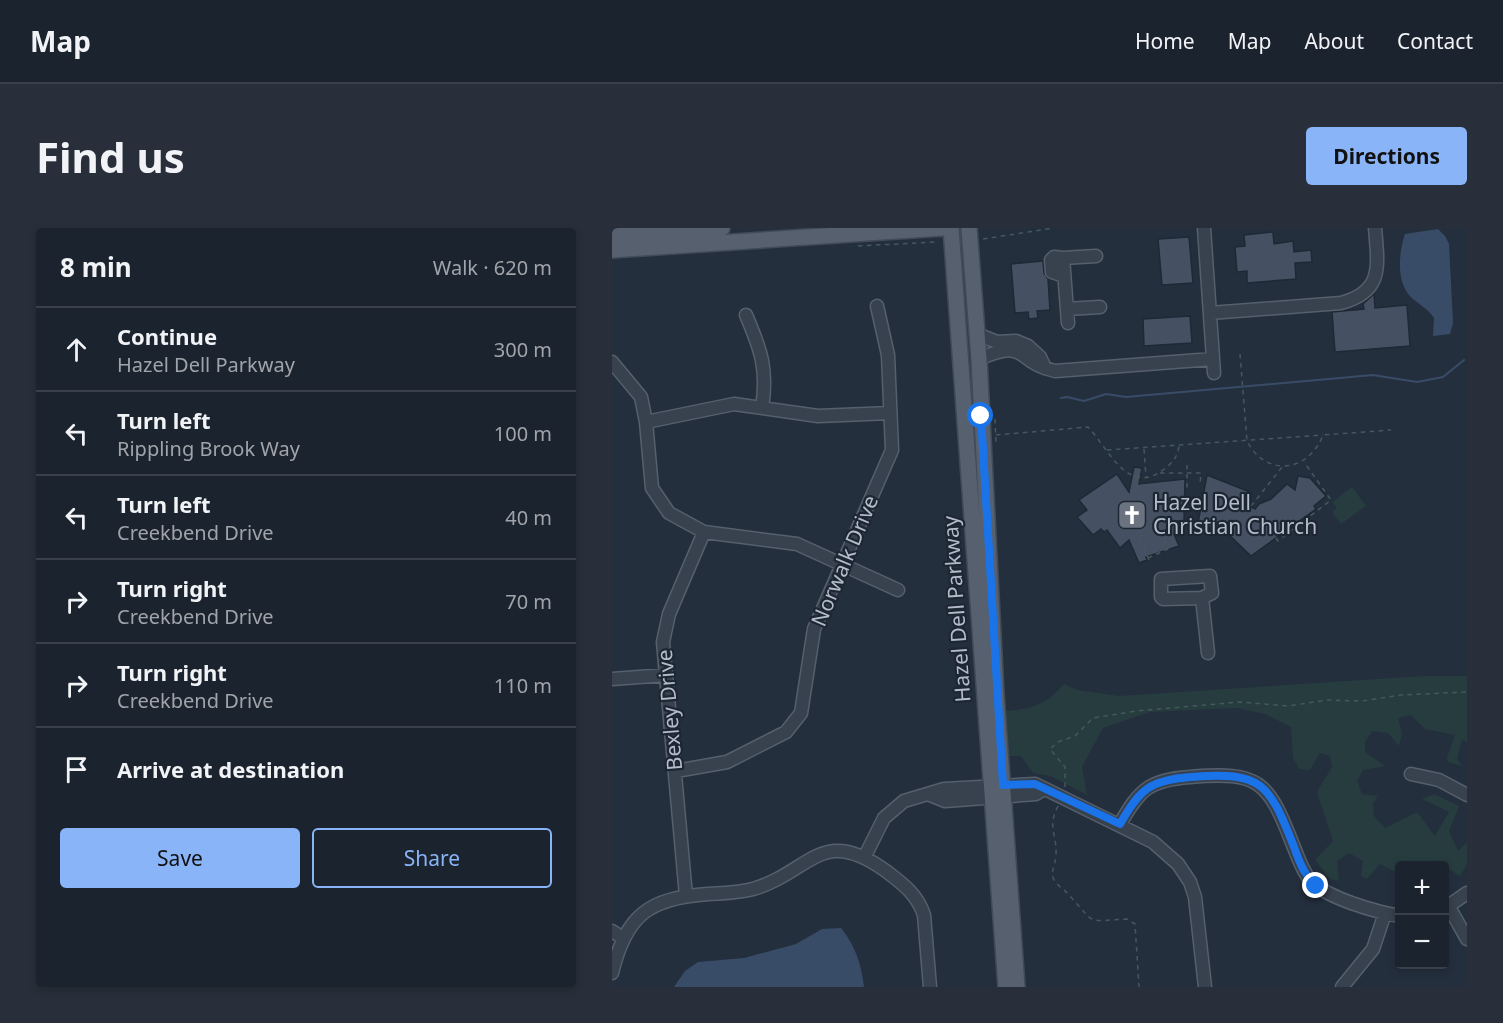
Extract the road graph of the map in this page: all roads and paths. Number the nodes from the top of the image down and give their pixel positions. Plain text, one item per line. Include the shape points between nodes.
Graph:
1 (722, 228) edge
2 (944, 228) edge
3 (951, 228) edge
4 (969, 228) edge
5 (1054, 228) edge
6 (1204, 228) edge
7 (1376, 228) edge
8 (612, 236) edge
9 (981, 239) dead end
10 (612, 250) edge
11 (1096, 256) dead end
12 (877, 306) dead end
13 (1100, 306) dead end
14 (1067, 309) junction
15 (1210, 313) junction
16 (746, 315) dead end
17 (1068, 323) dead end
18 (977, 334) junction
19 (1240, 354) dead end
20 (979, 359) junction
21 (1213, 360) junction
22 (612, 362) edge
23 (1045, 368) junction
24 (1214, 373) dead end
25 (762, 408) junction
26 (890, 412) junction
27 (646, 422) junction
28 (1391, 430) dead end
29 (995, 435) dead end
30 (1323, 435) junction
31 (1247, 441) junction
32 (1179, 444) junction
33 (1144, 448) junction
34 (1106, 451) junction
35 (1303, 462) junction
36 (1187, 465) dead end
37 (1283, 465) junction
38 (1188, 472) junction
39 (1160, 473) junction
40 (1135, 475) junction
41 (1146, 477) junction
42 (1138, 484) dead end
43 (1200, 484) dead end
44 (1188, 489) dead end
45 (1251, 506) dead end
46 (1297, 521) dead end
47 (1170, 522) dead end
48 (1300, 525) junction
49 (1149, 528) dead end
50 (704, 532) junction
51 (1276, 538) dead end
52 (843, 564) junction
53 (898, 590) dead end
54 (1202, 598) dead end
55 (1208, 653) dead end
56 (666, 675) junction
57 (612, 679) edge
58 (676, 771) junction
59 (1411, 774) dead end
60 (997, 791) junction
61 (1467, 795) edge
62 (1120, 824) junction
63 (865, 856) junction
64 (1467, 893) edge
65 (686, 896) junction
66 (1449, 906) edge
67 (1449, 911) edge
68 (1385, 913) junction
69 (1395, 915) edge
70 (612, 931) edge
71 (623, 938) junction
72 (1467, 939) edge
73 (612, 973) edge
74 (930, 987) edge
75 (1006, 987) edge
76 (1017, 987) edge
77 (1205, 987) edge
78 (1342, 987) edge

1 - 8 main road
2 - 10 main road
3 - 60 main road, Hazel Dell Parkway
4 - 18 main road, Hazel Dell Parkway
5 - 9 path
6 - 15 street
7 - 15 street via 1376,281 1364,295 1341,303
11 - 14 street via 1063,258
12 - 26 street, Norwalk Drive via 888,355
13 - 14 street
14 - 17 street
15 - 21 street
16 - 25 street via 764,361
18 - 20 main road, Hazel Dell Parkway
18 - 23 street via 997,342 1016,341 1028,346
19 - 31 path
20 - 23 street via 997,351 1016,351
20 - 60 main road, Hazel Dell Parkway
21 - 23 street via 1055,371
21 - 24 street
22 - 27 street via 641,397
25 - 26 street via 818,416
25 - 27 street via 718,405
26 - 52 street, Norwalk Drive via 891,456
27 - 50 street via 650,479 656,497 669,513
28 - 30 path
29 - 34 path via 1088,427
30 - 31 path
30 - 35 path via 1313,454
31 - 32 path
31 - 37 path via 1266,461
32 - 33 path
32 - 39 path via 1176,458
33 - 34 path
33 - 41 path
34 - 40 path via 1123,470
35 - 37 path
35 - 48 path via 1331,500
36 - 38 path
37 - 45 path
38 - 39 path
38 - 43 path via 1201,473
38 - 44 path
39 - 41 path
40 - 41 path
40 - 42 path
46 - 48 path
47 - 49 path via 1161,533 1168,549 1148,559 1139,537 1151,532
48 - 51 path via 1278,541
50 - 52 street via 797,544
50 - 56 street, Bexley Drive via 665,625
52 - 53 street
52 - 58 street, Norwalk Drive via 814,629 806,695 795,723 776,738 727,762
54 - 55 street
56 - 57 street
56 - 58 street, Bexley Drive
58 - 65 street, Bexley Drive
59 - 61 street via 1439,780
60 - 62 street via 1035,794 1044,789
60 - 63 street via 945,801 930,795 911,798 890,811
60 - 75 main road, Hazel Dell Parkway
60 - 76 main road, Hazel Dell Parkway
62 - 68 street via 1137,796 1154,783 1222,774 1244,777 1260,786 1275,803 1301,866 1312,882 1328,893
62 - 77 street via 1165,850 1190,882
63 - 65 street via 825,852 753,889
63 - 74 street via 907,887 920,904
64 - 66 street
65 - 71 street via 651,907
67 - 72 street
68 - 69 street
68 - 78 street via 1373,949
70 - 71 street
71 - 73 street

